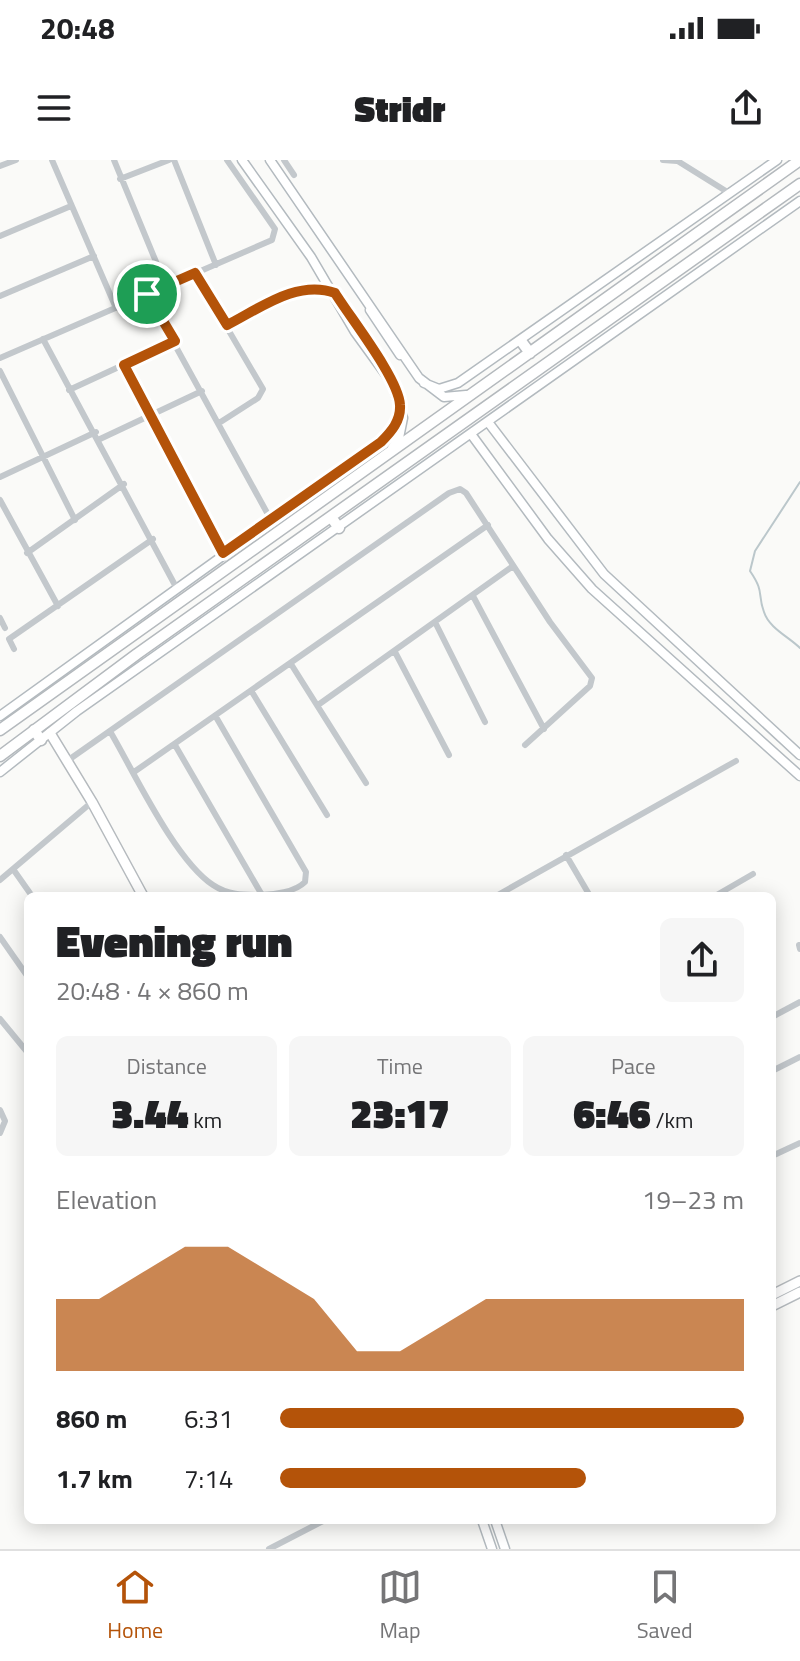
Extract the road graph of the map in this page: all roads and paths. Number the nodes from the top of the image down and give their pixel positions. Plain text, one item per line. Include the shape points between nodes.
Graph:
1 (16, 160) edge
2 (52, 160) edge
3 (114, 160) edge
4 (171, 160) edge
5 (227, 160) edge
6 (242, 160) edge
7 (270, 160) edge
8 (284, 160) edge
9 (663, 160) edge
10 (677, 160) edge
11 (777, 160) edge
12 (800, 160) edge
13 (0, 166) edge
14 (294, 175) joint
15 (120, 179) junction
16 (285, 181) junction
17 (800, 184) edge
18 (729, 193) junction
19 (800, 201) edge
20 (71, 206) junction
21 (0, 236) edge
22 (94, 256) junction
23 (216, 265) junction
24 (195, 273) junction
25 (166, 286) junction
26 (335, 293) junction
27 (147, 294) junction
28 (0, 296) edge
29 (116, 308) junction
30 (227, 325) junction
31 (43, 339) junction
32 (175, 341) junction
33 (521, 341) junction
34 (530, 353) junction
35 (564, 353) junction
36 (0, 358) edge
37 (572, 363) junction
38 (124, 365) junction
39 (0, 371) edge
40 (424, 383) junction
41 (69, 390) junction
42 (202, 391) junction
43 (466, 395) junction
44 (400, 403) junction
45 (150, 415) junction
46 (488, 422) junction
47 (219, 423) junction
48 (471, 434) junction
49 (98, 436) junction
50 (391, 448) junction
51 (44, 456) junction
52 (0, 477) edge
53 (124, 484) junction
54 (320, 492) junction
55 (0, 500) edge
56 (331, 517) junction
57 (75, 520) junction
58 (271, 520) junction
59 (488, 525) junction
60 (564, 525) junction
61 (339, 528) junction
62 (153, 539) junction
63 (548, 539) junction
64 (27, 553) junction
65 (223, 553) junction
66 (513, 566) junction
67 (176, 587) junction
68 (473, 596) junction
69 (58, 606) junction
70 (0, 618) edge
71 (435, 622) junction
72 (5, 628) dead end
73 (14, 649) dead end
74 (395, 652) junction
75 (291, 664) junction
76 (67, 673) junction
77 (252, 692) junction
78 (318, 705) junction
79 (0, 716) edge
80 (216, 717) junction
81 (485, 722) dead end
82 (544, 729) junction
83 (0, 730) edge
84 (34, 730) junction
85 (111, 733) junction
86 (46, 736) junction
87 (175, 745) junction
88 (525, 745) dead end
89 (449, 755) dead end
90 (800, 755) edge
91 (0, 756) edge
92 (67, 761) junction
93 (736, 761) dead end
94 (0, 772) edge
95 (134, 772) junction
96 (800, 776) edge
97 (366, 783) dead end
98 (92, 802) junction
99 (327, 815) dead end
100 (566, 855) junction
101 (13, 869) junction
102 (753, 874) dead end
103 (0, 880) edge
104 (29, 892) edge
105 (141, 892) edge
106 (226, 892) edge
107 (260, 892) edge
108 (276, 892) edge
109 (503, 892) edge
110 (588, 892) edge
111 (722, 892) edge
112 (0, 937) edge
113 (24, 971) edge
114 (800, 1002) edge
115 (776, 1015) edge
116 (0, 1019) edge
117 (24, 1048) edge
118 (800, 1057) edge
119 (776, 1069) edge
120 (0, 1110) edge
121 (0, 1133) edge
122 (800, 1143) edge
123 (776, 1154) edge
124 (800, 1281) edge
125 (800, 1292) edge
126 (776, 1293) edge
127 (776, 1304) edge
128 (317, 1524) edge
129 (483, 1524) edge
130 (496, 1524) edge
131 (269, 1549) edge
132 (492, 1549) edge
133 (505, 1549) edge

1 - 13 street
2 - 20 street
3 - 15 street
4 - 15 street
4 - 23 street
5 - 23 street via 276,232 269,242
6 - 26 main road
7 - 16 main road
8 - 14 street
9 - 10 street
10 - 18 street
11 - 18 main road
12 - 34 highway
14 - 16 main road
15 - 25 street
16 - 40 main road
17 - 35 highway
18 - 33 main road
19 - 37 main road
20 - 21 street
20 - 22 street
22 - 28 street
22 - 29 street
23 - 24 street
24 - 25 street
24 - 30 street
25 - 27 street
26 - 30 street via 297,291
26 - 44 main road
27 - 29 street
27 - 32 street
29 - 31 street
30 - 47 street via 263,389 258,398
31 - 36 street
31 - 41 street
32 - 38 street
32 - 42 street
33 - 34 highway
33 - 40 main road via 458,383 439,389
34 - 43 highway
35 - 37 highway
35 - 56 highway
37 - 46 main road
38 - 41 street
38 - 45 street
39 - 51 street
40 - 43 main road via 444,397
41 - 49 street
42 - 45 street
42 - 47 street
43 - 50 highway
44 - 50 main road via 403,426
44 - 54 main road via 397,422 386,436
45 - 49 street
45 - 65 street
46 - 48 main road
46 - 60 main road
47 - 58 street
48 - 61 main road
48 - 63 main road
49 - 51 street
49 - 53 street
50 - 54 highway
51 - 52 street
51 - 57 street
53 - 57 street
53 - 62 street
54 - 58 main road
54 - 76 highway
55 - 64 street
56 - 61 highway
56 - 84 highway
57 - 64 street
58 - 65 main road
59 - 66 street
59 - 75 street
59 - 85 street via 466,493 449,493
60 - 63 main road
60 - 90 main road via 629,599
61 - 86 main road
62 - 67 street
62 - 69 street
63 - 96 main road via 603,600
64 - 69 street
65 - 67 main road
66 - 68 street
66 - 82 street via 592,678 590,686
67 - 76 main road
68 - 71 street
68 - 82 street
69 - 73 street via 9,639
70 - 72 street
71 - 74 street
71 - 81 street
74 - 78 street
74 - 89 street
75 - 77 street
75 - 78 street
76 - 79 main road
76 - 83 highway
77 - 80 street
77 - 99 street
78 - 97 street
80 - 87 street
80 - 108 street via 306,872 300,887
82 - 88 street
84 - 86 highway
84 - 91 highway
85 - 92 street
85 - 95 street
86 - 92 main road
86 - 94 main road
87 - 95 street
87 - 107 street
92 - 98 main road
93 - 100 street
95 - 106 street via 196,871
98 - 101 street
98 - 105 main road
100 - 109 street
100 - 110 street
101 - 103 street
101 - 104 street
102 - 111 street
112 - 113 street
114 - 115 street
116 - 117 street
118 - 119 street
120 - 121 street via 5,1121
122 - 123 street
124 - 126 main road
125 - 127 main road
128 - 131 street
129 - 132 main road
130 - 133 main road

